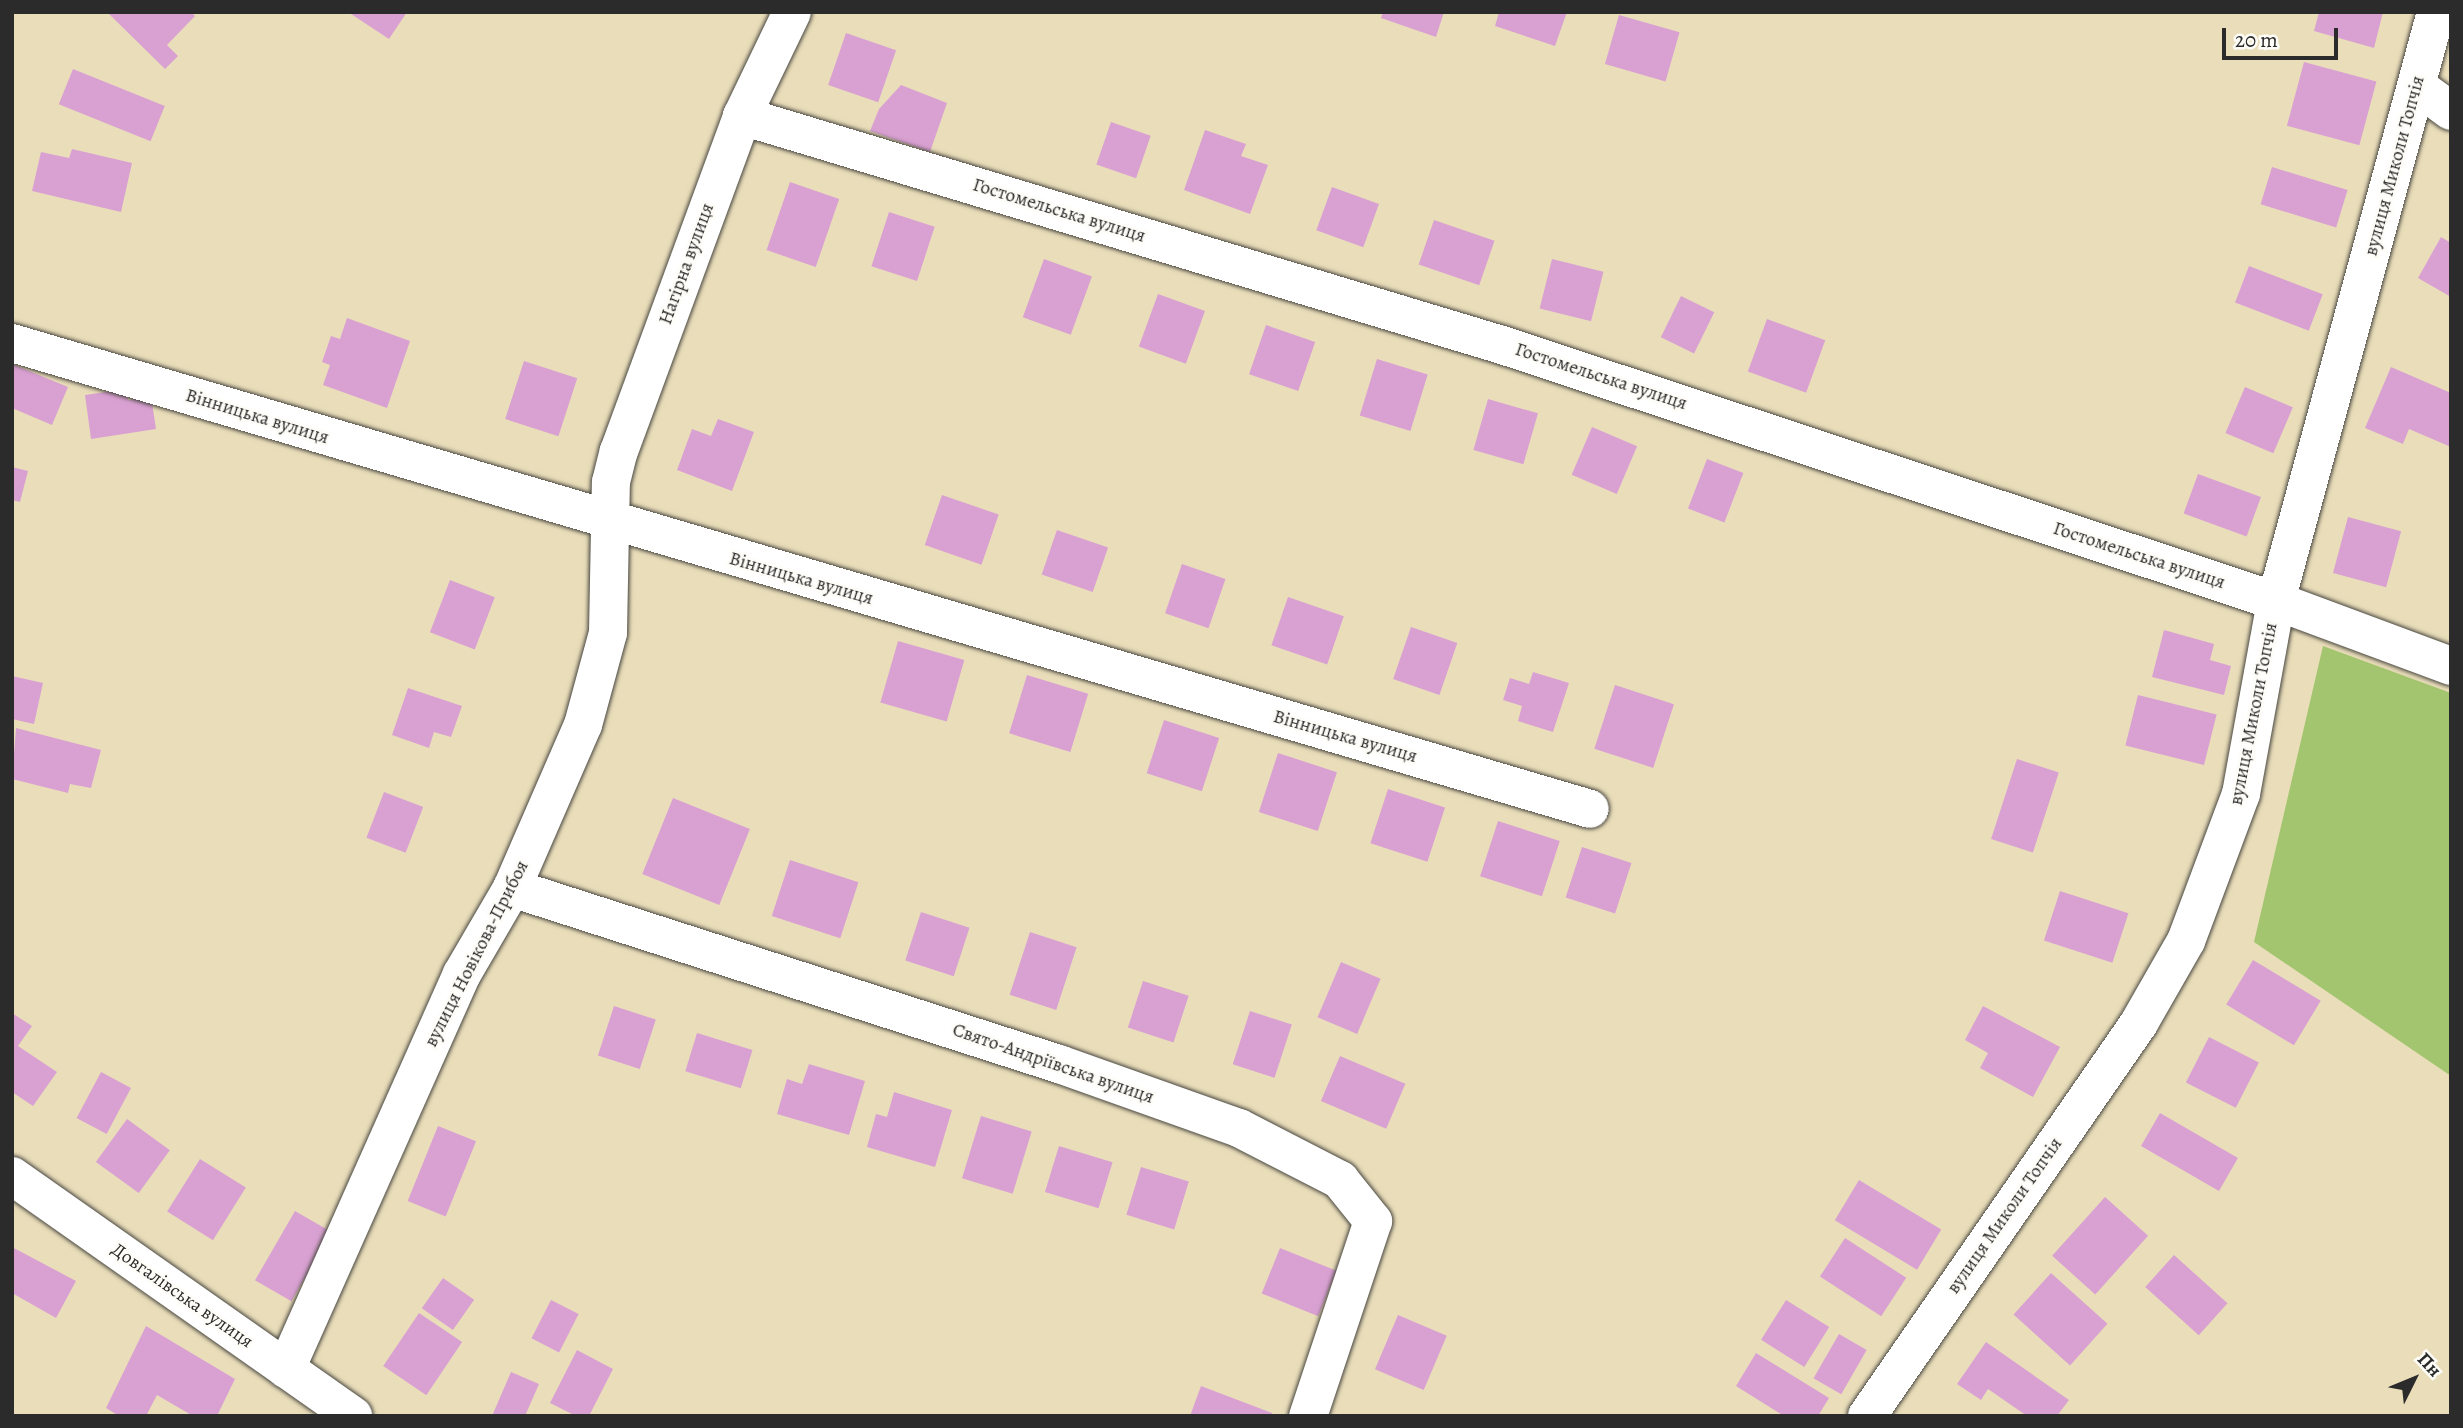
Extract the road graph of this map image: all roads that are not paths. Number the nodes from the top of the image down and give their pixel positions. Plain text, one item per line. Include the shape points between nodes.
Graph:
1 (792, 12) edge
2 (2436, 12) edge
3 (2417, 86) junction
4 (2451, 111) edge
5 (742, 116) junction
6 (12, 343) edge
7 (613, 524) junction
8 (2276, 601) junction
9 (2451, 666) edge
10 (1590, 809) dead end
11 (512, 888) junction
12 (12, 1176) edge
13 (286, 1369) junction
14 (352, 1416) edge
15 (1308, 1416) edge
16 (1867, 1416) edge

1 - 5 street, Нагірна вулиця
2 - 3 street, вулиця Миколи Топчія
3 - 4 street
3 - 8 street, вулиця Миколи Топчія
5 - 7 street, Нагірна вулиця via 619,451 611,482
5 - 8 street, Гостомельська вулиця via 1502,345
6 - 7 street, Вінницька вулиця
7 - 10 street, Вінницька вулиця
7 - 11 street, вулиця Новікова-Прибоя via 608,633 583,725
8 - 9 street, Гостомельська вулиця
8 - 16 street, вулиця Миколи Топчія via 2241,794 2186,940 2139,1023
11 - 13 street, вулиця Новікова-Прибоя via 462,974
11 - 15 street, Свято-Андріївська вулиця via 1072,1068 1239,1128 1339,1180 1373,1221
12 - 13 street, Довгалівська вулиця
13 - 14 street, Довгалівська вулиця

